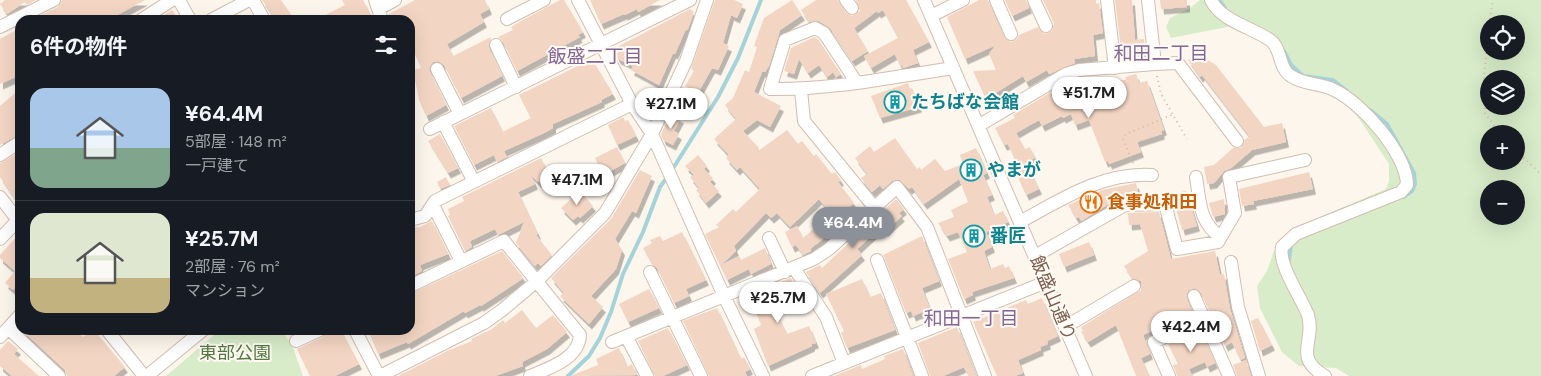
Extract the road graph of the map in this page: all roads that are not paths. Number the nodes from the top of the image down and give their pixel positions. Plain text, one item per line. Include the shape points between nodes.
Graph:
1 (54, 0) edge
2 (172, 0) edge
3 (179, 0) edge
4 (249, 0) edge
5 (395, 0) edge
6 (544, 0) edge
7 (578, 0) edge
8 (690, 0) edge
9 (707, 0) edge
10 (924, 0) edge
11 (963, 0) edge
12 (996, 0) edge
13 (1034, 0) edge
14 (1107, 0) edge
15 (1148, 0) edge
16 (1211, 0) edge
17 (379, 9) edge
18 (19, 15) edge
19 (149, 15) edge
20 (187, 15) edge
21 (220, 15) edge
22 (260, 15) edge
23 (15, 16) edge
24 (931, 16) junction
25 (507, 19) dead end
26 (2, 22) edge
27 (1046, 26) dead end
28 (1011, 34) dead end
29 (496, 45) dead end
30 (601, 45) junction
31 (1155, 64) junction
32 (953, 68) junction
33 (1114, 68) junction
34 (437, 69) dead end
35 (857, 83) junction
36 (516, 87) junction
37 (801, 90) junction
38 (632, 104) junction
39 (460, 114) junction
40 (443, 122) junction
41 (978, 126) junction
42 (430, 129) dead end
43 (652, 134) junction
44 (1237, 141) dead end
45 (15, 145) edge
46 (0, 154) edge
47 (1305, 160) dead end
48 (1152, 175) dead end
49 (1196, 177) dead end
50 (474, 182) junction
51 (0, 197) edge
52 (433, 205) junction
53 (874, 208) junction
54 (15, 215) edge
55 (415, 219) edge
56 (1020, 222) junction
57 (15, 224) edge
58 (1221, 236) junction
59 (770, 238) dead end
60 (0, 239) edge
61 (1035, 256) junction
62 (877, 260) dead end
63 (461, 261) junction
64 (1230, 262) dead end
65 (790, 270) junction
66 (650, 272) dead end
67 (537, 281) junction
68 (1046, 282) junction
69 (415, 284) edge
70 (1134, 286) dead end
71 (724, 296) junction
72 (1194, 296) dead end
73 (962, 316) junction
74 (672, 317) junction
75 (1204, 319) junction
76 (15, 320) edge
77 (1065, 327) junction
78 (4, 332) edge
79 (110, 335) edge
80 (198, 335) edge
81 (309, 335) edge
82 (358, 335) edge
83 (626, 336) junction
84 (908, 338) junction
85 (296, 341) dead end
86 (612, 342) dead end
87 (840, 368) edge
88 (1084, 375) edge
89 (1224, 375) edge
90 (59, 376) edge
91 (145, 376) edge
92 (380, 376) edge
93 (530, 376) edge
94 (646, 376) edge
95 (701, 376) edge
96 (763, 376) edge
97 (812, 376) edge
98 (922, 376) edge
99 (986, 376) edge
100 (1168, 376) edge
101 (1259, 376) edge
102 (1325, 376) edge

1 - 18 street
2 - 19 street
3 - 20 street
4 - 21 street
4 - 22 street
5 - 17 street
6 - 25 street
7 - 30 street
8 - 30 street
9 - 43 street via 686,61
10 - 24 street, 飯盛山通り
11 - 24 street
12 - 28 street
13 - 27 street
14 - 33 street
15 - 31 street
16 - 102 street via 1222,14 1271,40 1289,75 1304,83 1334,90 1376,124 1407,179 1407,185 1401,192 1296,234 1282,247 1285,265 1309,319 1307,357
23 - 26 street
24 - 32 street, 飯盛山通り
29 - 36 street
30 - 36 street
30 - 38 street
31 - 33 street
31 - 44 street via 1178,63
32 - 35 street
32 - 41 street, 飯盛山通り
33 - 41 street via 1066,74
34 - 39 street
35 - 37 street
35 - 37 street via 824,33 815,28 785,40 770,90
36 - 39 street
37 - 53 street via 804,121
38 - 43 street
38 - 50 street
39 - 40 street
40 - 42 street
40 - 50 street
41 - 56 street, 飯盛山通り
43 - 67 street via 605,213
43 - 71 street
45 - 46 street
47 - 58 street via 1229,177 1235,213
48 - 56 street via 1105,180
49 - 58 street via 1204,220 1210,230
50 - 52 street
51 - 54 street
52 - 55 street via 425,216
52 - 63 street
53 - 65 street via 829,249
53 - 73 street via 897,187 927,227
56 - 61 street, 飯盛山通り
57 - 60 street
58 - 61 street via 1218,242 1177,250 1165,204 1124,205
59 - 65 street
61 - 68 street, 飯盛山通り
62 - 84 street
63 - 67 street via 504,240
63 - 69 street
64 - 101 street via 1238,307
65 - 71 street
65 - 87 street via 826,317
66 - 74 street
67 - 92 street via 484,323
67 - 93 street via 580,335 580,344 564,360
68 - 73 street
68 - 77 street, 飯盛山通り
70 - 77 street
71 - 74 street
71 - 96 street
72 - 75 street
73 - 84 street
73 - 99 street
74 - 83 street
74 - 95 street
75 - 89 street
75 - 100 street via 1154,342
76 - 78 street
77 - 88 street, 飯盛山通り
78 - 90 street
79 - 91 street
80 - 91 street
81 - 85 street
82 - 92 street
83 - 86 street
83 - 94 street
84 - 87 street
84 - 98 street
87 - 97 street

